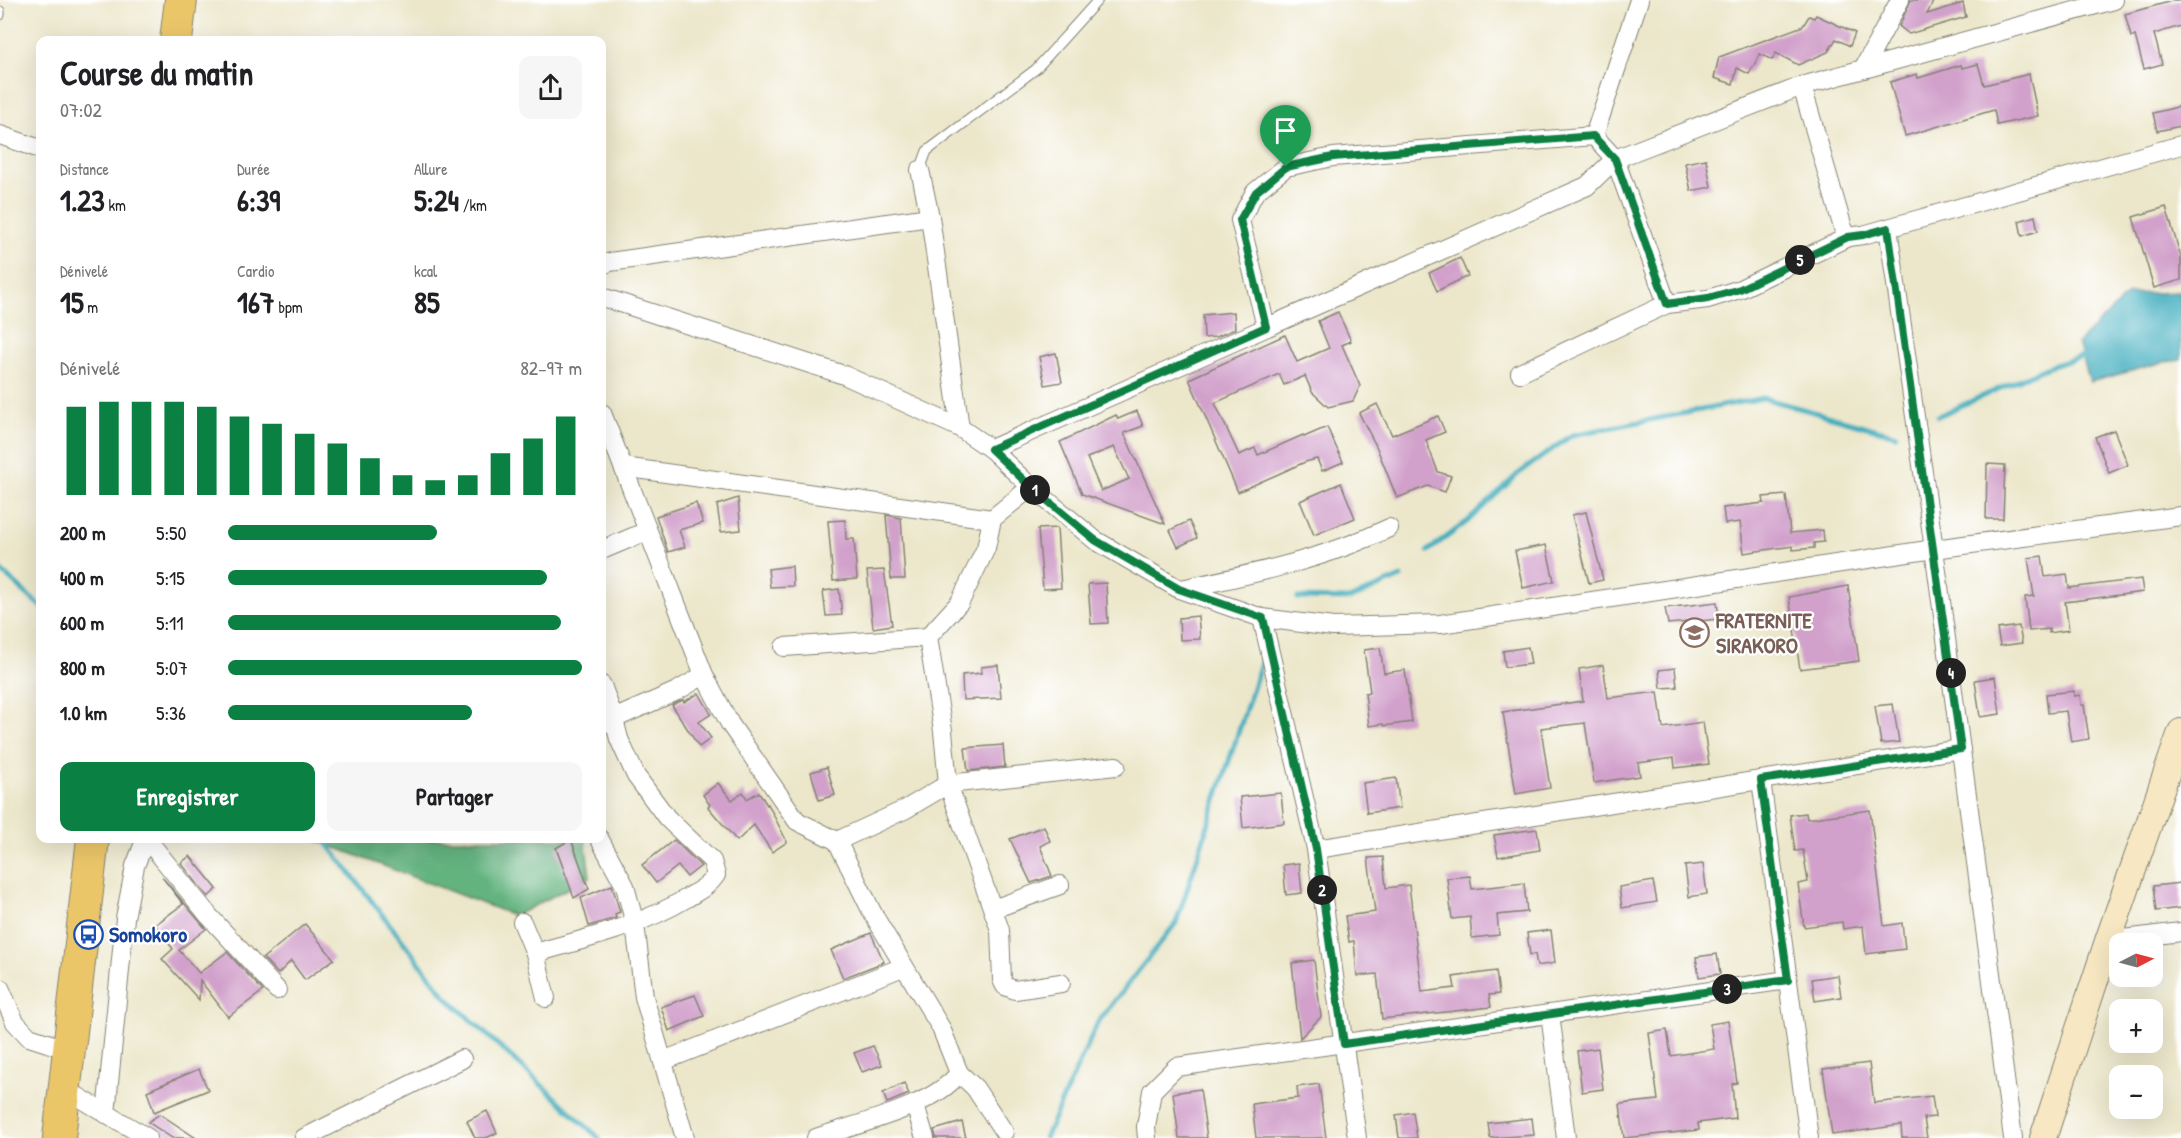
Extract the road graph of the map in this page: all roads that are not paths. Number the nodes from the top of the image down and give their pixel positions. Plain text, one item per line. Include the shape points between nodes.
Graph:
1 (181, 0) edge
2 (1098, 0) edge
3 (1639, 0) edge
4 (1900, 0) edge
5 (2114, 0) edge
6 (176, 36) edge
7 (1863, 69) junction
8 (1802, 86) junction
9 (0, 135) edge
10 (1593, 136) junction
11 (2181, 145) edge
12 (36, 148) edge
13 (1615, 159) junction
14 (920, 170) joint
15 (930, 217) junction
16 (1888, 228) junction
17 (1848, 237) junction
18 (606, 263) edge
19 (606, 298) edge
20 (1667, 304) junction
21 (1266, 327) junction
22 (1520, 373) dead end
23 (606, 428) edge
24 (960, 428) junction
25 (991, 449) junction
26 (614, 458) edge
27 (1031, 487) junction
28 (2181, 516) edge
29 (992, 519) junction
30 (1389, 528) dead end
31 (647, 531) junction
32 (606, 548) edge
33 (1934, 549) junction
34 (1179, 589) junction
35 (1263, 618) junction
36 (928, 637) junction
37 (784, 646) dead end
38 (704, 675) junction
39 (608, 721) edge
40 (2181, 732) edge
41 (1961, 749) junction
42 (1116, 766) dead end
43 (1761, 780) junction
44 (948, 784) junction
45 (837, 841) junction
46 (92, 843) edge
47 (144, 843) edge
48 (150, 843) edge
49 (602, 843) edge
50 (1316, 849) junction
51 (1060, 885) dead end
52 (993, 909) junction
53 (522, 922) dead end
54 (635, 924) junction
55 (2181, 932) edge
56 (2108, 942) junction
57 (535, 953) junction
58 (903, 968) junction
59 (1788, 980) junction
60 (1061, 983) dead end
61 (0, 988) edge
62 (277, 990) dead end
63 (546, 999) dead end
64 (1550, 1014) junction
65 (1344, 1044) junction
66 (69, 1050) junction
67 (462, 1059) dead end
68 (663, 1061) junction
69 (959, 1073) junction
70 (64, 1089) junction
71 (915, 1104) junction
72 (106, 1114) junction
73 (1004, 1132) dead end
74 (59, 1138) edge
75 (148, 1138) edge
76 (304, 1138) edge
77 (685, 1138) edge
78 (816, 1138) edge
79 (925, 1138) edge
80 (1147, 1138) edge
81 (1357, 1138) edge
82 (1566, 1138) edge
83 (1809, 1138) edge
84 (2013, 1138) edge
85 (2043, 1138) edge

1 - 6 highway
2 - 14 lane via 1036,69 927,151
3 - 10 street
4 - 7 street
5 - 7 street
7 - 8 street
8 - 13 street
8 - 17 street
9 - 12 street
10 - 13 street
10 - 21 street via 1333,157 1286,167 1256,192 1240,220
11 - 16 street
13 - 20 street
13 - 21 street via 1587,186
14 - 15 street
15 - 18 street
15 - 24 street
16 - 17 street
16 - 33 street
17 - 20 street via 1740,289
19 - 24 street via 844,375
20 - 22 street
21 - 25 street
23 - 26 street
24 - 25 street
25 - 27 street
26 - 29 street
26 - 31 street
27 - 29 street
27 - 34 street via 1095,540
28 - 33 street
29 - 36 street via 986,548 960,602
30 - 34 street via 1359,543 1275,570
31 - 32 street
31 - 38 street
33 - 35 street via 1440,624 1334,627
33 - 41 street
34 - 35 street
35 - 50 street
36 - 37 street
36 - 44 street
38 - 39 street
38 - 45 street via 730,724 797,820
39 - 54 street via 636,776 667,818 712,861 716,875 710,884
40 - 56 street
41 - 43 street
41 - 84 street
42 - 44 street
43 - 50 street
43 - 59 street
44 - 45 street
44 - 52 street
45 - 58 street
46 - 66 highway
47 - 72 street via 124,918
48 - 62 street
49 - 54 street via 625,886
50 - 65 street
51 - 52 street
52 - 60 street via 1000,930 1005,986 1015,990
53 - 57 street
54 - 57 street
54 - 68 street via 644,997
55 - 56 street
56 - 85 street
57 - 63 street
58 - 68 street
58 - 69 street via 941,1028
59 - 64 street
59 - 83 street
61 - 66 street via 15,1022 29,1036
64 - 65 street
64 - 82 street
65 - 80 street via 1176,1067 1152,1091
65 - 81 street
66 - 70 highway
67 - 76 street
68 - 77 street
69 - 71 street via 953,1081
69 - 73 street via 975,1088
70 - 72 street
70 - 74 highway
71 - 78 street
71 - 79 street
72 - 75 street

